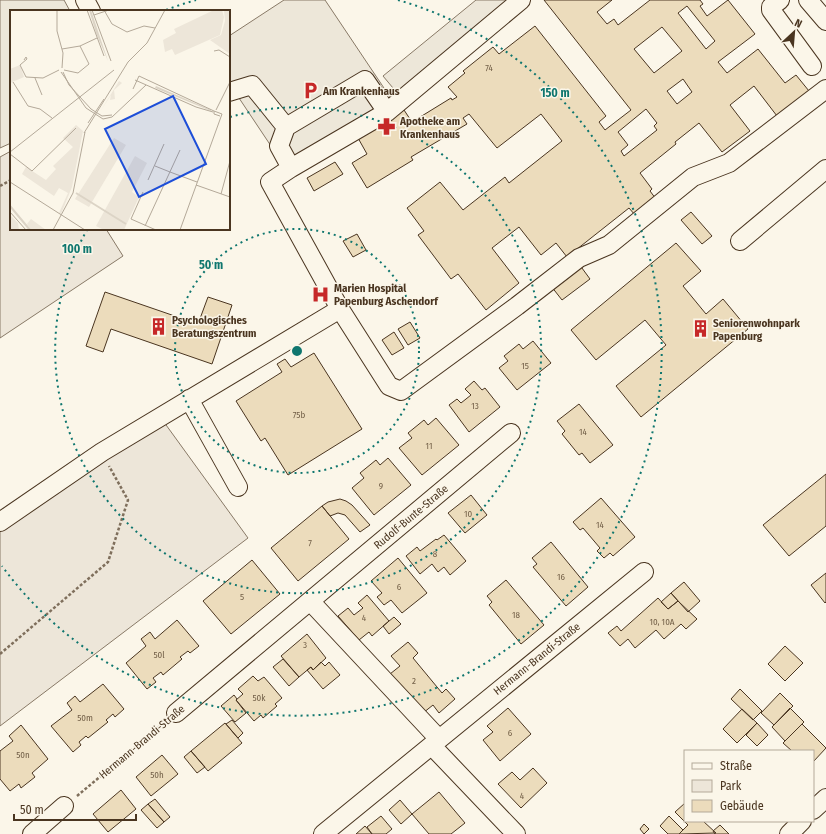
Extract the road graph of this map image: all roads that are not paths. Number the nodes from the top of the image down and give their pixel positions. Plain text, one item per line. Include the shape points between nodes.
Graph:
1 (85, 0) edge
2 (521, 0) edge
3 (780, 0) edge
4 (808, 0) edge
5 (90, 10) edge
6 (826, 21) edge
7 (812, 66) dead end
8 (826, 89) edge
9 (230, 92) edge
10 (387, 112) junction
11 (286, 127) junction
12 (291, 168) junction
13 (826, 169) edge
14 (740, 241) dead end
15 (340, 309) junction
16 (189, 399) junction
17 (511, 433) dead end
18 (238, 487) dead end
19 (0, 522) edge
20 (644, 572) dead end
21 (310, 601) junction
22 (252, 650) joint
23 (176, 713) road end
24 (435, 743) junction
25 (826, 798) edge
26 (64, 806) road end
27 (814, 809) edge
28 (801, 822) edge
29 (32, 834) edge
30 (323, 834) edge
31 (516, 834) edge
32 (789, 834) edge

1 - 5 street
2 - 10 street
3 - 7 street via 771,7 771,10
4 - 6 street
8 - 15 street via 729,163 693,177 609,245 579,258 401,391 389,386
9 - 11 street via 252,84
10 - 11 street via 365,80
10 - 12 street
11 - 12 street via 279,146
12 - 15 street via 270,182
13 - 14 street
15 - 16 street
16 - 18 street
16 - 19 street via 102,452
17 - 21 street, Rudolf-Bunte-Straße
20 - 24 street, Hermann-Brandi-Straße
21 - 22 street, Rudolf-Bunte-Straße
21 - 24 street
22 - 23 street, Hermann-Brandi-Straße
24 - 30 street, Hermann-Brandi-Straße
24 - 31 street
25 - 27 street
26 - 29 street
28 - 32 street

